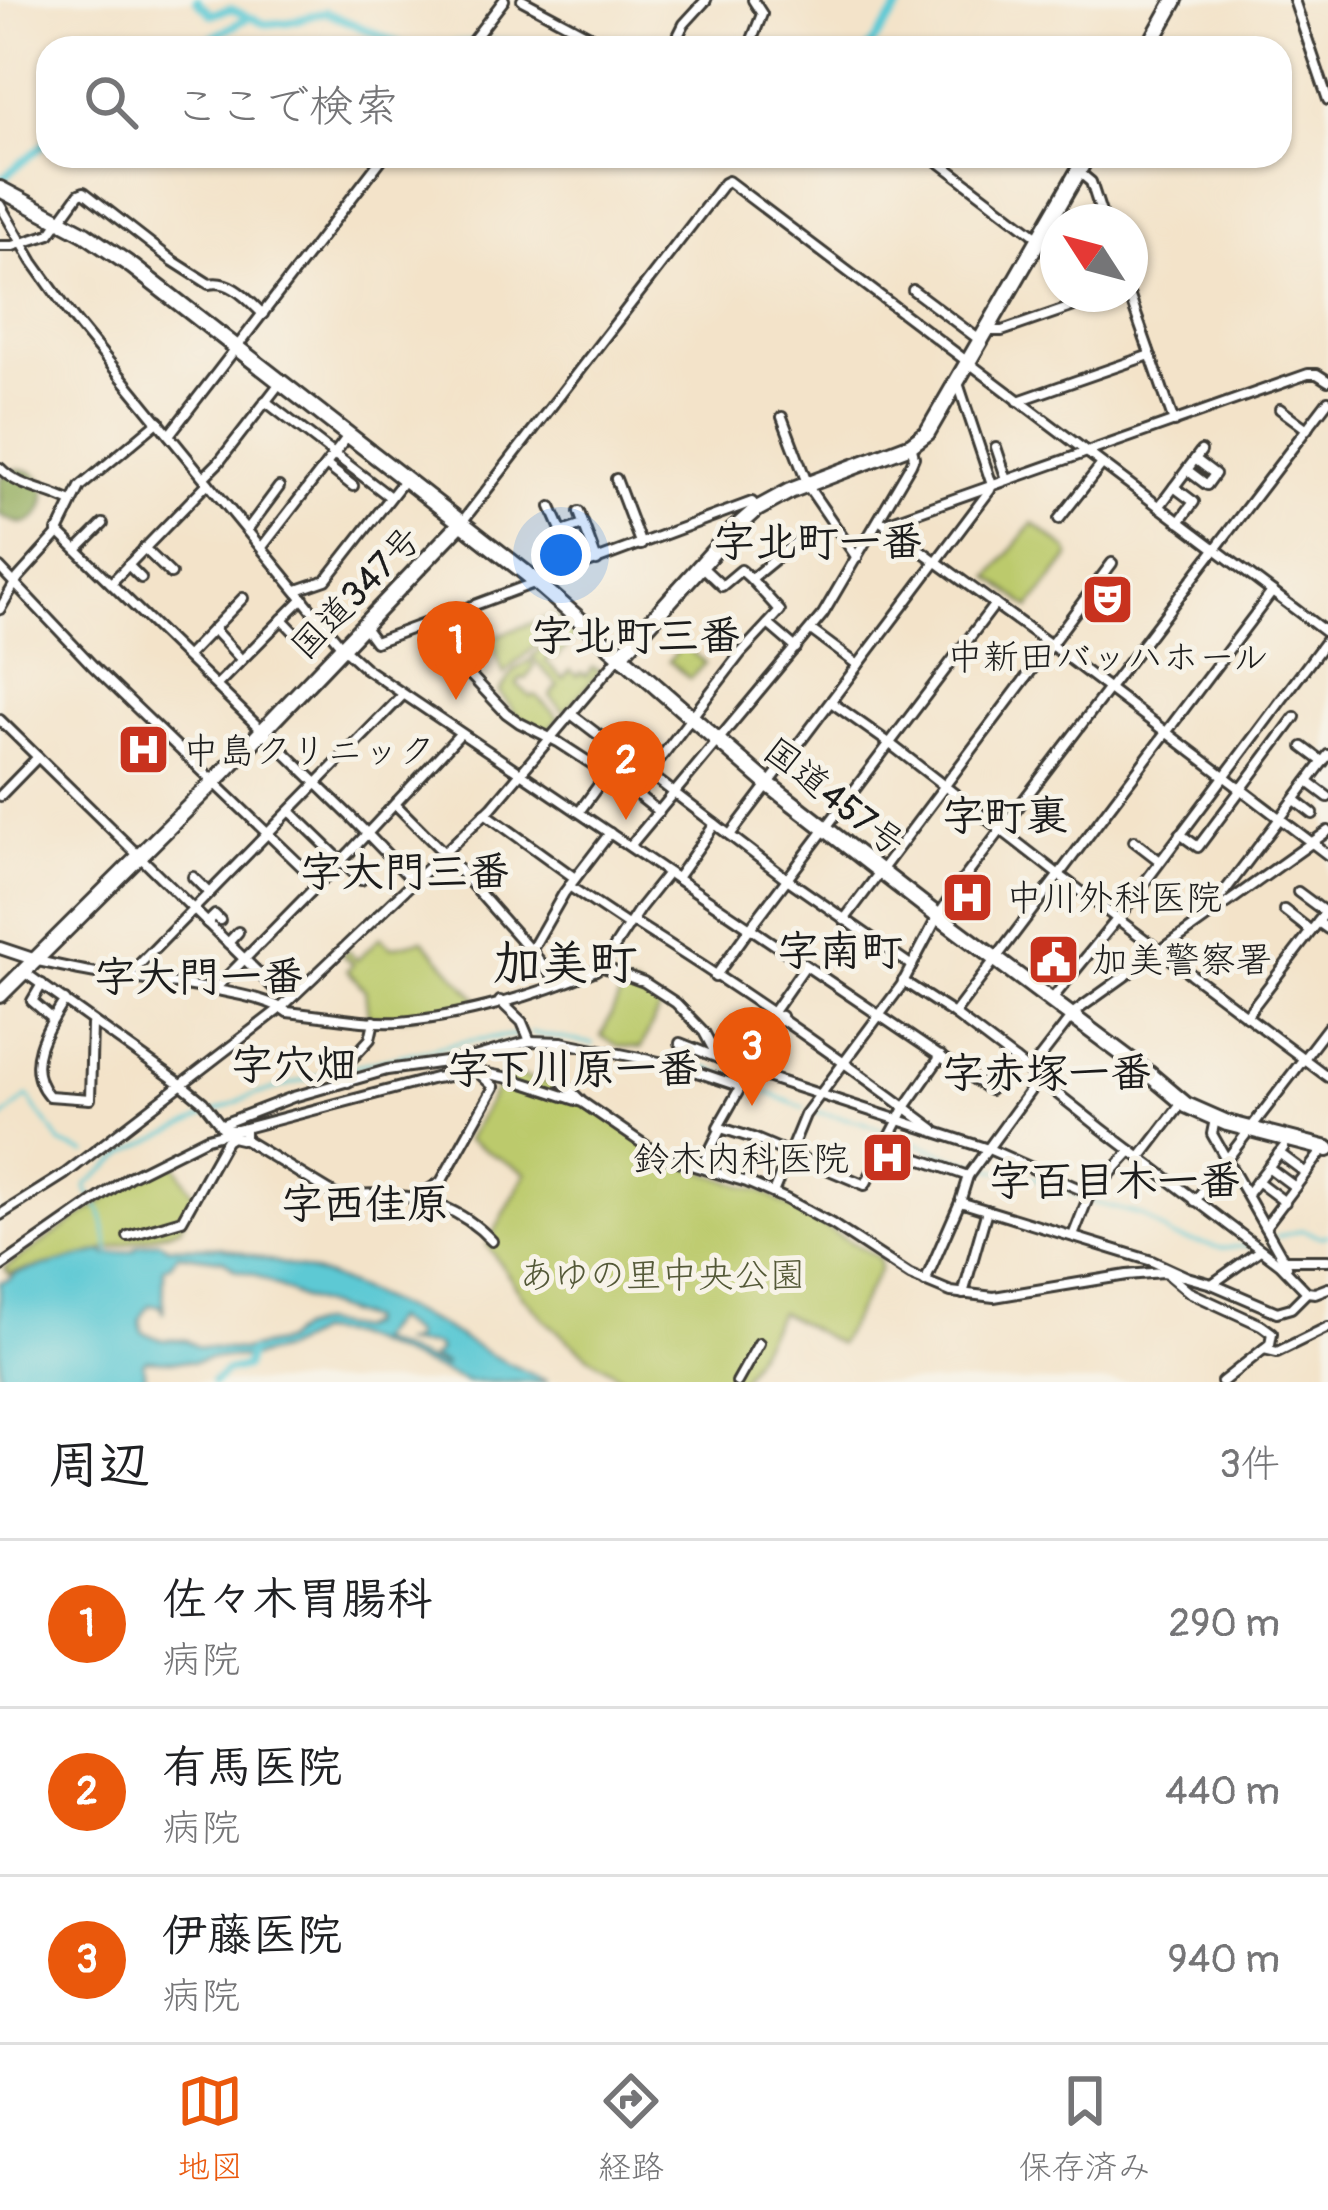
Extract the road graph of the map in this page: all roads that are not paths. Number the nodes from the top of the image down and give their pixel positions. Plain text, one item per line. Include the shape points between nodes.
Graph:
1 (504, 0) edge
2 (522, 0) edge
3 (556, 0) edge
4 (706, 0) edge
5 (753, 0) edge
6 (1175, 0) edge
7 (1294, 0) edge
8 (546, 14) junction
9 (477, 36) edge
10 (589, 36) edge
11 (678, 36) edge
12 (755, 36) edge
13 (1155, 36) edge
14 (1328, 100) edge
15 (375, 168) edge
16 (947, 168) edge
17 (1080, 168) edge
18 (1078, 171) junction
19 (0, 189) edge
20 (1098, 204) edge
21 (0, 205) edge
22 (58, 220) junction
23 (1039, 238) junction
24 (23, 244) junction
25 (0, 246) edge
26 (913, 290) dead end
27 (1057, 312) edge
28 (1135, 312) edge
29 (263, 314) junction
30 (983, 336) junction
31 (236, 347) junction
32 (1150, 355) junction
33 (969, 364) junction
34 (1328, 381) edge
35 (281, 382) junction
36 (958, 383) junction
37 (1328, 400) edge
38 (265, 401) junction
39 (1018, 401) junction
40 (1280, 409) dead end
41 (782, 417) dead end
42 (159, 422) junction
43 (1174, 422) junction
44 (933, 424) junction
45 (1307, 429) junction
46 (170, 435) junction
47 (350, 435) junction
48 (911, 445) junction
49 (996, 447) dead end
50 (1087, 452) junction
51 (334, 455) junction
52 (911, 464) junction
53 (1102, 464) junction
54 (326, 465) junction
55 (0, 468) edge
56 (1186, 470) junction
57 (405, 478) junction
58 (616, 479) dead end
59 (206, 480) junction
60 (1007, 480) junction
61 (807, 484) junction
62 (992, 485) junction
63 (353, 486) dead end
64 (279, 487) dead end
65 (1174, 487) junction
66 (390, 497) junction
67 (71, 502) junction
68 (1159, 506) junction
69 (551, 507) dead end
70 (757, 509) junction
71 (579, 512) dead end
72 (1059, 519) dead end
73 (882, 521) junction
74 (1179, 521) junction
75 (462, 522) junction
76 (103, 524) dead end
77 (583, 525) junction
78 (247, 530) junction
79 (57, 531) junction
80 (795, 543) dead end
81 (641, 544) junction
82 (261, 547) junction
83 (144, 548) junction
84 (78, 549) junction
85 (1216, 549) junction
86 (857, 558) junction
87 (597, 561) junction
88 (938, 561) junction
89 (1112, 563) dead end
90 (128, 566) junction
91 (700, 566) junction
92 (0, 568) edge
93 (171, 574) dead end
94 (141, 578) dead end
95 (751, 579) junction
96 (111, 583) junction
97 (537, 583) junction
98 (14, 584) junction
99 (1272, 592) junction
100 (300, 594) junction
101 (243, 598) dead end
102 (995, 604) junction
103 (0, 609) edge
104 (439, 619) junction
105 (282, 620) junction
106 (768, 624) junction
107 (364, 626) junction
108 (213, 629) junction
109 (811, 631) junction
110 (1328, 636) edge
111 (303, 641) dead end
112 (1051, 645) junction
113 (343, 648) junction
114 (796, 648) junction
115 (187, 656) junction
116 (238, 656) dead end
117 (620, 656) junction
118 (858, 666) junction
119 (217, 685) junction
120 (1107, 688) junction
121 (403, 695) junction
122 (831, 702) junction
123 (571, 714) junction
124 (1295, 717) dead end
125 (690, 719) junction
126 (0, 720) edge
127 (263, 732) junction
128 (1166, 733) junction
129 (460, 734) junction
130 (551, 738) junction
131 (718, 741) junction
132 (889, 743) junction
133 (1303, 747) dead end
134 (622, 754) junction
135 (38, 757) junction
136 (1325, 762) edge
137 (520, 773) junction
138 (649, 773) junction
139 (605, 775) junction
140 (1223, 776) junction
141 (214, 782) junction
142 (1308, 782) junction
143 (318, 784) junction
144 (768, 784) junction
145 (944, 788) junction
146 (1241, 790) junction
147 (675, 794) junction
148 (0, 796) edge
149 (1328, 797) edge
150 (1295, 800) junction
151 (394, 804) junction
152 (291, 812) junction
153 (579, 812) junction
154 (659, 812) junction
155 (485, 813) junction
156 (1313, 814) dead end
157 (1280, 818) junction
158 (715, 824) junction
159 (826, 828) junction
160 (1000, 830) junction
161 (1328, 831) edge
162 (268, 833) junction
163 (368, 833) junction
164 (610, 833) junction
165 (1180, 834) junction
166 (730, 835) junction
167 (1134, 841) dead end
168 (1312, 842) junction
169 (631, 847) junction
170 (445, 854) junction
171 (139, 855) junction
172 (1328, 855) edge
173 (341, 861) junction
174 (1160, 861) junction
175 (882, 870) junction
176 (673, 875) junction
177 (1059, 875) junction
178 (193, 877) dead end
179 (787, 879) junction
180 (361, 880) dead end
181 (414, 882) junction
182 (572, 882) junction
183 (319, 883) junction
184 (209, 892) junction
185 (1298, 892) dead end
186 (193, 910) junction
187 (1284, 910) dead end
188 (1327, 910) edge
189 (938, 916) junction
190 (1118, 918) junction
191 (1206, 918) junction
192 (220, 920) dead end
193 (844, 920) junction
194 (1318, 922) junction
195 (207, 923) junction
196 (631, 924) junction
197 (750, 928) junction
198 (1328, 929) edge
199 (1311, 931) junction
200 (238, 932) dead end
201 (228, 943) junction
202 (0, 948) edge
203 (531, 951) junction
204 (1162, 951) junction
205 (995, 958) junction
206 (244, 960) junction
207 (30, 966) junction
208 (602, 966) junction
209 (806, 966) junction
210 (912, 966) junction
211 (716, 977) junction
212 (126, 978) junction
213 (903, 982) junction
214 (42, 984) junction
215 (560, 984) junction
216 (213, 991) junction
217 (277, 991) dead end
218 (0, 995) edge
219 (65, 1000) junction
220 (1052, 1000) junction
221 (500, 1001) junction
222 (281, 1007) junction
223 (954, 1013) junction
224 (777, 1014) junction
225 (880, 1015) junction
226 (1072, 1015) junction
227 (1246, 1016) junction
228 (53, 1018) junction
229 (374, 1021) junction
230 (92, 1023) junction
231 (1328, 1027) edge
232 (529, 1036) junction
233 (561, 1042) junction
234 (680, 1043) dead end
235 (941, 1057) junction
236 (718, 1058) junction
237 (1304, 1059) junction
238 (1015, 1060) junction
239 (843, 1063) junction
240 (478, 1072) junction
241 (1029, 1072) junction
242 (345, 1074) junction
243 (1328, 1077) edge
244 (1038, 1080) junction
245 (745, 1081) junction
246 (182, 1084) junction
247 (820, 1094) junction
248 (1183, 1101) junction
249 (582, 1102) junction
250 (904, 1108) junction
251 (1215, 1119) junction
252 (898, 1121) junction
253 (224, 1128) junction
254 (721, 1128) junction
255 (1249, 1129) junction
256 (939, 1134) junction
257 (888, 1139) junction
258 (245, 1140) junction
259 (987, 1149) junction
260 (1326, 1149) edge
261 (1131, 1151) junction
262 (787, 1154) junction
263 (1140, 1158) junction
264 (1226, 1159) junction
265 (702, 1166) junction
266 (1268, 1167) junction
267 (972, 1169) junction
268 (1306, 1173) junction
269 (1257, 1181) junction
270 (1295, 1187) junction
271 (772, 1193) junction
272 (1091, 1194) junction
273 (1247, 1194) junction
274 (416, 1197) junction
275 (1196, 1201) junction
276 (960, 1202) junction
277 (1285, 1202) junction
278 (988, 1210) junction
279 (0, 1215) edge
280 (1266, 1228) junction
281 (128, 1236) dead end
282 (1073, 1236) junction
283 (492, 1241) dead end
284 (1260, 1250) junction
285 (1283, 1260) junction
286 (1328, 1260) edge
287 (0, 1267) edge
288 (1164, 1272) junction
289 (1290, 1273) junction
290 (1183, 1276) junction
291 (925, 1282) junction
292 (1212, 1284) junction
293 (1328, 1288) edge
294 (1307, 1292) junction
295 (963, 1294) junction
296 (1328, 1327) edge
297 (759, 1343) dead end
298 (1264, 1349) junction
299 (737, 1382) edge
300 (1222, 1382) edge

1 - 9 street
2 - 8 street
3 - 8 street
4 - 11 street
5 - 12 street via 762,14
6 - 13 highway
7 - 14 street
8 - 10 street
15 - 29 street
16 - 23 street
17 - 18 highway
18 - 20 street
18 - 23 highway
19 - 22 highway
21 - 24 street
22 - 24 street via 50,234
22 - 29 street via 84,192 173,261 209,284 227,284
22 - 31 highway
23 - 30 highway
24 - 25 street
24 - 42 street
26 - 30 street
27 - 30 street
28 - 32 street
29 - 31 street
30 - 33 highway
31 - 35 highway
31 - 46 street
32 - 39 street
32 - 43 street
33 - 36 highway
33 - 39 street
33 - 75 street via 728,181
34 - 43 street via 1308,374
35 - 38 street
35 - 47 highway
36 - 44 highway
36 - 62 street
37 - 45 street
38 - 51 street
38 - 59 street
39 - 50 street
40 - 45 street
41 - 61 street
42 - 46 street
42 - 67 street
43 - 50 street
44 - 48 highway
44 - 52 street
45 - 85 street
46 - 59 street
47 - 51 street
47 - 57 highway
48 - 52 street
48 - 61 highway
49 - 60 street
50 - 53 street
50 - 60 street
51 - 54 street
51 - 66 street
52 - 73 street
53 - 68 street
53 - 72 street
54 - 63 street
54 - 82 street
55 - 67 street
56 - 56 street via 1198,455 1215,474 1207,485
56 - 65 street
57 - 66 street
57 - 75 highway
58 - 81 street
59 - 78 street
59 - 83 street
60 - 62 street
61 - 70 highway
61 - 86 street
62 - 73 street
62 - 88 street
64 - 78 street
65 - 68 street
65 - 74 street via 1194,502
66 - 100 street via 326,580
67 - 79 street
68 - 74 street
69 - 77 street via 562,532
70 - 81 street via 752,502
70 - 91 highway
71 - 77 street
73 - 86 street
73 - 88 street
74 - 85 street
75 - 97 highway, 国道347号
75 - 107 highway, 国道347号
76 - 84 street
77 - 87 street
78 - 82 street
79 - 84 street
79 - 98 street
80 - 95 street
81 - 87 street
82 - 100 street
83 - 90 street
83 - 93 street
84 - 96 street
85 - 99 street
85 - 120 street
86 - 109 street
87 - 97 street
88 - 102 street
88 - 118 street
89 - 112 street
90 - 94 street
90 - 96 street
91 - 95 street via 722,586 741,570
91 - 117 highway
92 - 98 street
95 - 106 street via 780,611
96 - 115 street
97 - 104 street
97 - 117 highway, 国道347号
98 - 103 street
98 - 141 street
99 - 110 street
99 - 128 street
100 - 105 street
100 - 113 street
101 - 108 street
102 - 112 street
102 - 132 street
104 - 107 street via 375,642
104 - 130 street via 464,669 513,719
105 - 111 street
105 - 119 street
106 - 114 street
106 - 125 street
107 - 113 highway, 国道347号
108 - 115 street
108 - 116 street
109 - 114 street
109 - 118 street
110 - 140 street
112 - 120 street
112 - 145 street
113 - 121 street
113 - 127 highway, 国道347号
114 - 131 street
115 - 119 street
117 - 123 street
117 - 125 highway, 国道457号
118 - 122 street
119 - 127 street
120 - 128 street
120 - 160 street
121 - 129 street
121 - 143 street
122 - 132 street
122 - 144 street
123 - 130 street
123 - 134 street
124 - 146 street
125 - 131 highway, 国道457号
125 - 138 street
126 - 135 street
127 - 141 highway, 国道347号
127 - 143 street
128 - 140 street
128 - 177 street
129 - 137 street
129 - 151 street
130 - 137 street
130 - 139 street
131 - 144 highway, 国道457号
131 - 147 street
132 - 145 street
132 - 159 street
133 - 136 street
134 - 138 street
134 - 139 street
135 - 148 street
135 - 171 street
136 - 142 street
137 - 153 street
137 - 155 street
138 - 147 street
139 - 153 street
139 - 154 street
140 - 146 street
140 - 165 street
141 - 162 street
141 - 171 highway, 国道347号
142 - 149 street
142 - 150 street
143 - 152 street
143 - 163 street
144 - 159 highway, 国道457号
144 - 166 street
145 - 160 street
145 - 175 street
146 - 157 street
146 - 165 street via 1198,847
147 - 154 street
147 - 158 street
150 - 156 street
150 - 157 street
151 - 163 street
151 - 170 street
152 - 162 street
152 - 173 street
153 - 164 street
154 - 169 street
155 - 170 street
155 - 182 street
157 - 168 street
157 - 191 street
158 - 166 street
158 - 176 street
159 - 175 highway, 国道457号
159 - 179 street
160 - 177 street
160 - 189 street
161 - 168 street
162 - 183 street
162 - 184 street
163 - 173 street
163 - 181 street
164 - 169 street
164 - 182 street
165 - 174 street
166 - 179 street
167 - 174 street
168 - 172 street
168 - 191 street
169 - 176 street
170 - 181 street
170 - 203 street
171 - 186 street
171 - 207 highway, 国道347号
173 - 180 street
173 - 183 street
174 - 190 street
175 - 189 highway, 国道457号
175 - 193 street
176 - 196 street
176 - 197 street
177 - 190 street
177 - 205 street
178 - 184 street
179 - 193 street
179 - 197 street
181 - 222 street
182 - 196 street
182 - 203 street
183 - 206 street
184 - 186 street
185 - 188 street
186 - 195 street
186 - 212 street
187 - 199 street
188 - 194 street
189 - 205 highway, 国道457号
189 - 210 street
190 - 204 street
190 - 220 street
191 - 204 street
192 - 195 street
193 - 210 street
194 - 198 street
194 - 199 street
195 - 201 street
196 - 208 street
196 - 211 street
197 - 209 street
197 - 211 street
199 - 227 street
200 - 201 street
201 - 206 street
202 - 207 main road
203 - 215 street
204 - 226 street
204 - 227 street
205 - 220 highway, 国道457号
205 - 223 street
206 - 216 street
206 - 217 street
207 - 212 street
207 - 214 street
207 - 218 highway, 国道347号
208 - 215 street
208 - 236 street via 676,1003
209 - 224 street
209 - 225 street
210 - 213 street
211 - 224 street
212 - 216 street
213 - 223 street
213 - 225 street
214 - 219 street
214 - 228 street via 32,1001
215 - 221 street
216 - 222 street
219 - 228 street
219 - 230 street
220 - 226 highway, 国道457号
221 - 229 street
221 - 232 street
222 - 229 street
222 - 246 street
223 - 238 street
224 - 239 street
224 - 245 street
225 - 235 street
225 - 239 street
226 - 241 street
226 - 248 highway, 国道457号
227 - 237 street
228 - 230 street via 37,1073 57,1099 90,1100
229 - 242 street
230 - 246 street
231 - 237 street
232 - 233 street
232 - 242 street via 467,1059
233 - 245 street
233 - 249 street via 563,1083
234 - 236 street
235 - 238 street via 990,1090
235 - 250 street
236 - 245 street
237 - 243 street
237 - 255 street
238 - 241 street
239 - 247 street
239 - 250 street
240 - 249 street
240 - 253 street
240 - 274 street via 494,1087 441,1182
241 - 244 street
242 - 253 street
244 - 259 street
244 - 261 street
245 - 247 street
245 - 254 street
246 - 253 street
246 - 279 street
247 - 252 street
247 - 262 street
248 - 251 highway, 国道457号
248 - 263 street
249 - 265 street via 652,1151
250 - 252 street
250 - 256 street
251 - 255 highway, 国道457号
251 - 264 street via 1212,1134
252 - 256 street
252 - 257 street
253 - 258 street via 244,1131
253 - 287 street via 130,1177
254 - 262 street
254 - 265 street
255 - 260 highway, 国道457号
255 - 264 street
256 - 259 street
257 - 262 street via 865,1184
257 - 267 street
258 - 274 street via 339,1196
258 - 281 street via 226,1141 182,1220
259 - 267 street
259 - 272 street
260 - 268 street
261 - 263 street
261 - 272 street
262 - 271 street
263 - 275 street
264 - 273 street
264 - 275 street
265 - 271 street
266 - 268 street via 1281,1150
266 - 269 street
266 - 270 street
267 - 276 street
268 - 270 street
269 - 273 street
269 - 277 street
270 - 277 street
271 - 291 street
272 - 282 street
273 - 280 street
274 - 283 street via 463,1217
275 - 284 street
276 - 278 street
276 - 291 street
277 - 280 street
278 - 282 street
278 - 295 street
280 - 285 street
282 - 290 street
284 - 289 street
284 - 292 street
285 - 286 street
285 - 289 street
288 - 290 street
288 - 295 street via 1010,1296
288 - 298 street via 1267,1328 1272,1336
289 - 294 street
290 - 292 street
291 - 295 street
292 - 294 street via 1280,1312
293 - 294 street
296 - 298 street via 1277,1352
297 - 299 street
298 - 300 street

